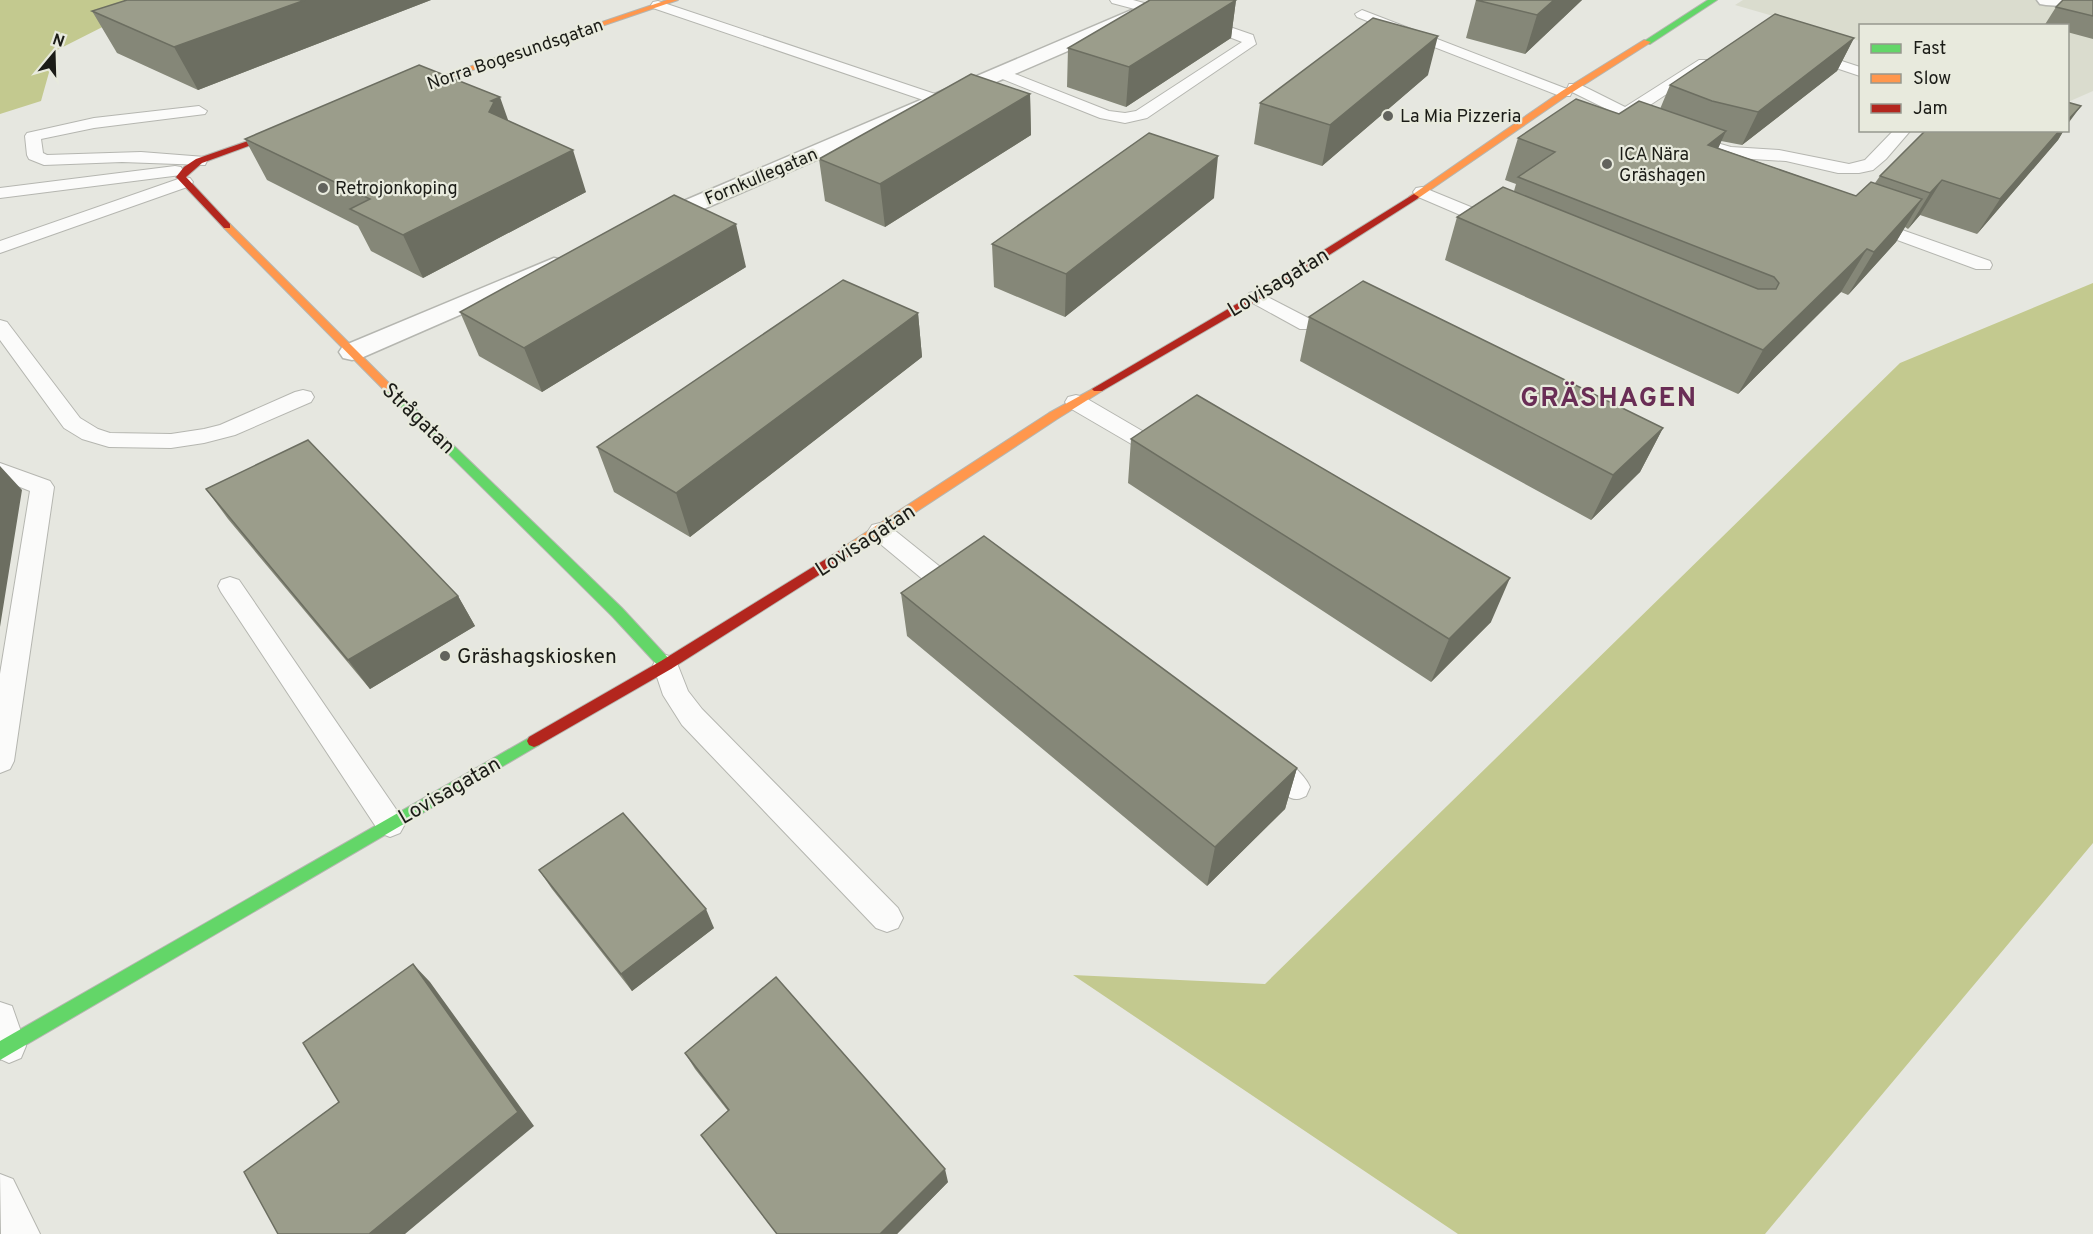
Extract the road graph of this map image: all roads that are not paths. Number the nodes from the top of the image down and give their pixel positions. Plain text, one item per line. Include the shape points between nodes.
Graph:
1 (674, 0) edge
2 (1117, 0) edge
3 (1713, 0) edge
4 (2046, 0) edge
5 (2093, 3) edge
6 (658, 5) junction
7 (1167, 9) edge
8 (1362, 14) dead end
9 (1798, 51) edge
10 (1720, 53) edge
11 (1859, 72) edge
12 (1000, 73) junction
13 (1569, 90) junction
14 (391, 95) edge
15 (938, 100) junction
16 (1547, 104) junction
17 (199, 111) dead end
18 (1567, 112) edge
19 (1626, 113) junction
20 (301, 126) edge
21 (1901, 132) edge
22 (190, 171) junction
23 (1422, 192) junction
24 (0, 193) edge
25 (1849, 216) edge
26 (634, 231) edge
27 (1519, 233) edge
28 (0, 248) edge
29 (569, 259) edge
30 (1983, 265) dead end
31 (1256, 297) junction
32 (1307, 325) dead end
33 (0, 326) edge
34 (352, 352) junction
35 (303, 397) dead end
36 (1076, 402) junction
37 (1148, 444) edge
38 (0, 471) edge
39 (880, 531) junction
40 (935, 576) edge
41 (230, 585) dead end
42 (666, 665) junction
43 (1250, 750) edge
44 (0, 761) edge
45 (1296, 787) dead end
46 (390, 824) junction
47 (887, 918) dead end
48 (3, 1038) edge
49 (0, 1192) edge
50 (21, 1234) edge

1 - 6 street, Norra Bogesundsgatan
2 - 7 lane
3 - 13 street, Lovisagatan
4 - 5 street
6 - 14 street, Norra Bogesundsgatan
6 - 15 lane
7 - 12 street, Fornkullegatan
7 - 12 lane via 1239,33 1248,38 1249,44 1141,116 1106,115
8 - 13 lane
9 - 11 lane
10 - 19 lane
12 - 15 street, Fornkullegatan
13 - 16 street, Lovisagatan
13 - 19 lane
15 - 26 street, Fornkullegatan
16 - 18 lane
16 - 23 street, Lovisagatan
17 - 22 lane via 67,127 33,136 35,155 44,160 175,158
19 - 21 lane via 1733,153 1776,154 1836,167 1867,166
20 - 22 street
22 - 24 lane
22 - 28 lane
22 - 34 street, Strågatan
23 - 27 lane
23 - 31 street, Lovisagatan
25 - 30 lane
29 - 34 street
31 - 32 lane
31 - 36 street, Lovisagatan
33 - 35 lane via 72,423 109,441 171,441 204,436
34 - 42 street, Strågatan
36 - 37 lane
36 - 39 street, Lovisagatan
38 - 44 lane via 42,487
39 - 40 lane
39 - 42 street, Lovisagatan
41 - 46 lane
42 - 46 street, Lovisagatan
42 - 47 lane via 676,695 692,717
43 - 45 lane
46 - 48 street, Lovisagatan
49 - 50 lane

